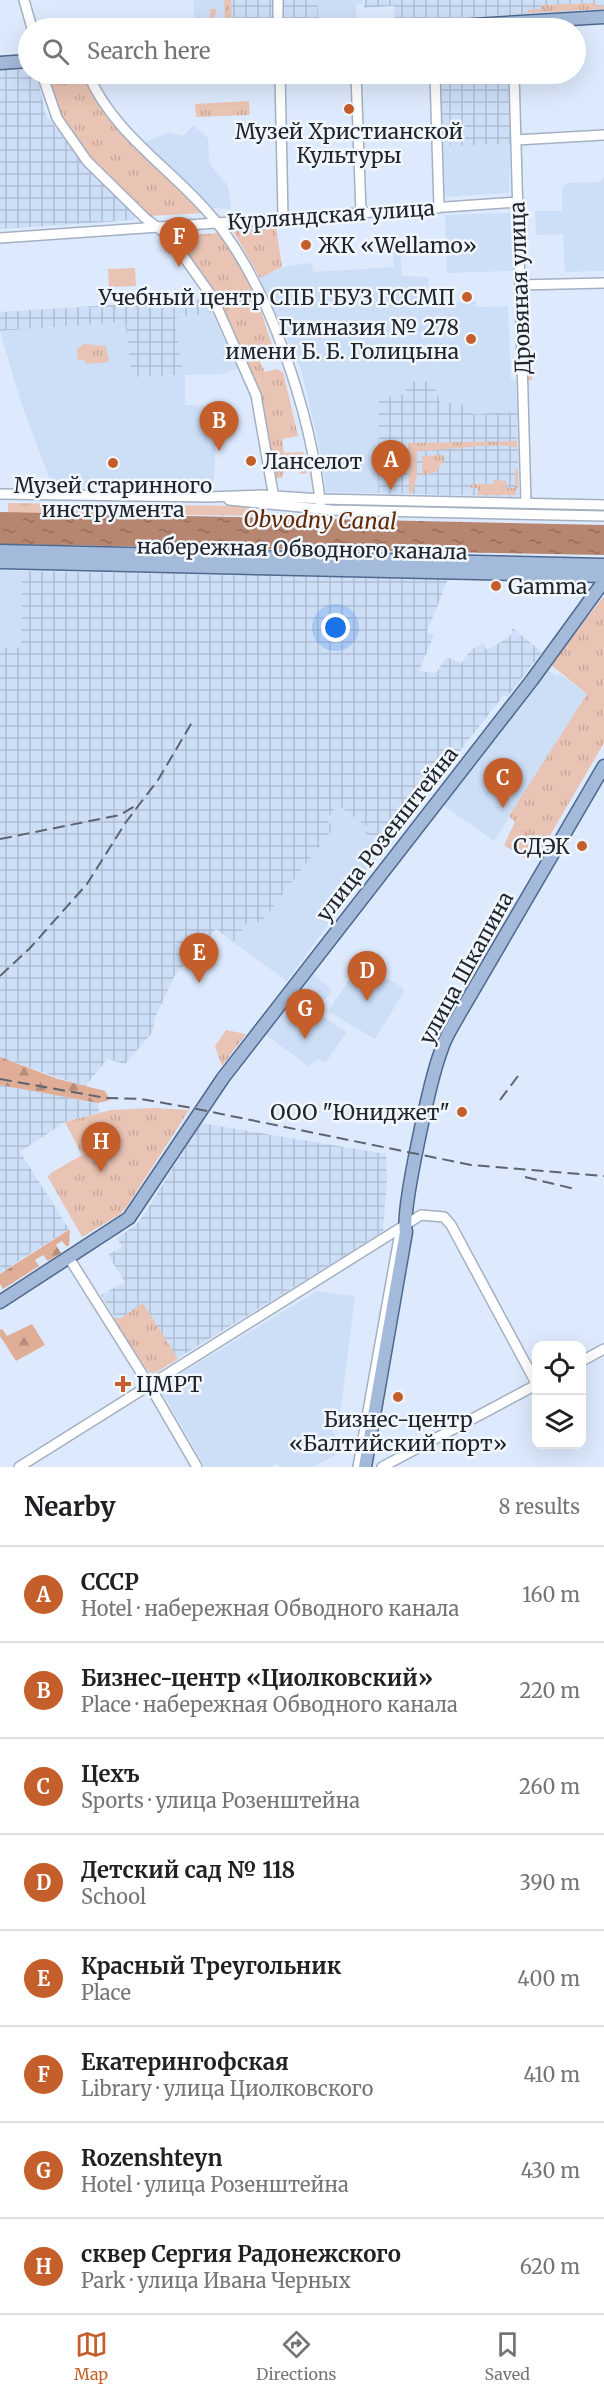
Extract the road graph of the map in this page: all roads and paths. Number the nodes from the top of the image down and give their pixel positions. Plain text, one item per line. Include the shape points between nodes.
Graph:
1 (24, 0) edge
2 (278, 0) edge
3 (604, 17) edge
4 (29, 18) edge
5 (278, 18) edge
6 (586, 19) edge
7 (604, 24) edge
8 (586, 25) edge
9 (18, 55) edge
10 (0, 56) edge
11 (18, 62) edge
12 (0, 63) edge
13 (45, 84) edge
14 (94, 84) edge
15 (280, 84) edge
16 (356, 84) edge
17 (435, 84) edge
18 (514, 84) edge
19 (604, 135) edge
20 (516, 140) junction
21 (518, 202) junction
22 (439, 208) junction
23 (361, 213) junction
24 (283, 218) junction
25 (216, 222) junction
26 (158, 227) junction
27 (0, 238) edge
28 (604, 283) edge
29 (520, 285) junction
30 (0, 494) edge
31 (274, 500) junction
32 (526, 503) junction
33 (320, 504) junction
34 (604, 505) edge
35 (604, 516) edge
36 (0, 551) edge
37 (0, 562) edge
38 (604, 565) edge
39 (604, 576) edge
40 (604, 581) edge
41 (604, 766) edge
42 (405, 1225) junction
43 (69, 1258) junction
44 (0, 1302) edge
45 (604, 1349) edge
46 (586, 1359) edge
47 (532, 1375) edge
48 (149, 1385) junction
49 (532, 1387) edge
50 (19, 1467) edge
51 (197, 1467) edge
52 (358, 1467) edge
53 (365, 1467) edge
54 (382, 1467) edge

1 - 4 street
2 - 5 street
3 - 6 main road
7 - 8 main road
9 - 10 main road
11 - 12 main road
13 - 26 street via 53,108 75,144 104,179
14 - 25 street via 115,122
15 - 24 street
16 - 23 street
17 - 22 street
18 - 20 street, Дровяная улица
19 - 20 street
20 - 21 street, Дровяная улица
21 - 22 street, Курляндская улица
21 - 29 street, Дровяная улица
22 - 23 street, Курляндская улица
23 - 24 street, Курляндская улица
24 - 25 street, Курляндская улица
25 - 26 street, Курляндская улица
25 - 33 street via 255,281 285,354
26 - 27 street, Курляндская улица
26 - 31 street via 169,236 213,298 256,395
28 - 29 street
29 - 32 street, Дровяная улица
30 - 31 street, набережная Обводного канала
31 - 33 street, набережная Обводного канала
32 - 33 street, набережная Обводного канала
32 - 34 street, набережная Обводного канала
33 - 35 street, набережная Обводного канала
36 - 38 main road, набережная Обводного канала
37 - 39 main road, набережная Обводного канала
40 - 43 main road, улица Розенштейна via 200,1109 129,1218
41 - 42 main road, улица Шкапина via 446,1038 432,1080
42 - 47 street via 421,1215 444,1217
42 - 48 street
42 - 52 street via 400,1232
42 - 53 main road, улица Шкапина
43 - 44 main road, улица Розенштейна
43 - 48 street
45 - 46 street
48 - 50 street
48 - 51 street
49 - 54 street

